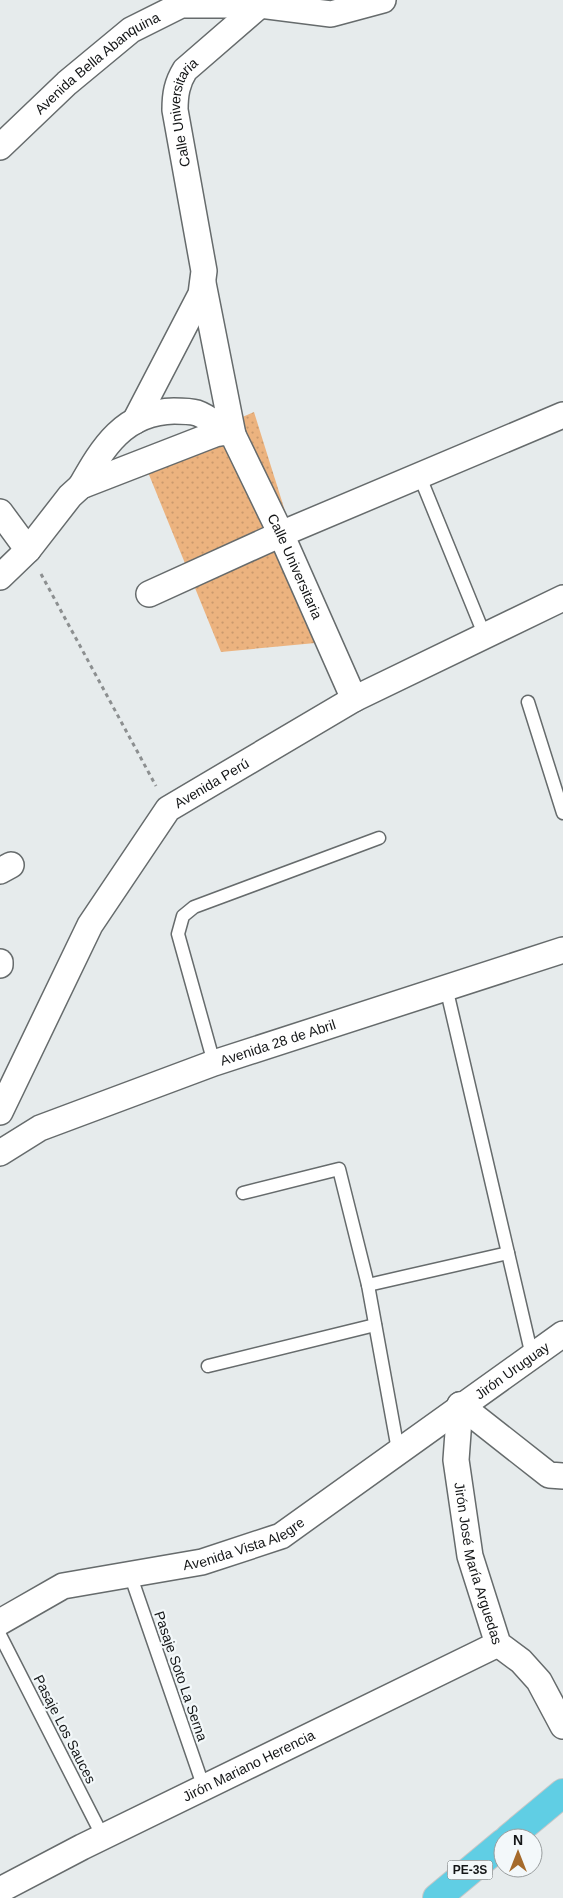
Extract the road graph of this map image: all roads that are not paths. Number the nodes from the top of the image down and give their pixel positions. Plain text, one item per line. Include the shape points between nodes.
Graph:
1 (383, 0) edge
2 (260, 4) junction
3 (0, 147) edge
4 (203, 283) junction
5 (135, 421) junction
6 (561, 421) edge
7 (233, 436) junction
8 (420, 477) junction
9 (81, 486) junction
10 (0, 512) edge
11 (281, 534) junction
12 (28, 550) junction
13 (0, 577) edge
14 (149, 594) dead end
15 (563, 598) edge
16 (484, 634) junction
17 (354, 699) junction
18 (528, 702) dead end
19 (563, 813) edge
20 (379, 838) dead end
21 (563, 950) edge
22 (446, 987) junction
23 (214, 1063) junction
24 (0, 1112) edge
25 (0, 1153) edge
26 (243, 1193) dead end
27 (508, 1253) junction
28 (368, 1285) junction
29 (375, 1324) junction
30 (563, 1334) edge
31 (532, 1356) junction
32 (208, 1366) dead end
33 (460, 1406) junction
34 (398, 1450) junction
35 (563, 1476) edge
36 (130, 1574) junction
37 (0, 1622) edge
38 (0, 1635) edge
39 (498, 1644) junction
40 (563, 1726) edge
41 (204, 1788) junction
42 (563, 1792) edge
43 (520, 1828) edge
44 (103, 1837) junction
45 (493, 1851) edge
46 (0, 1890) edge
47 (437, 1898) edge

1 - 2 street, Avenida Bella Abanquina via 332,14
2 - 3 street, Avenida Bella Abanquina via 181,4 131,30 66,83
2 - 4 street, Calle Universitaria via 185,70 174,95 204,271
4 - 5 street, Calle Universitaria via 201,294
4 - 7 street, Calle Universitaria
5 - 7 street, Calle Universitaria via 157,412 198,413
5 - 9 street, Calle Universitaria via 116,435 97,457
6 - 8 street
7 - 9 street, Calle Universitaria via 226,432 215,434
7 - 11 street, Calle Universitaria
8 - 11 street
8 - 16 lane
9 - 12 street, Calle Universitaria
10 - 12 street
11 - 14 street
11 - 17 street, Calle Universitaria
12 - 13 street, Calle Universitaria
15 - 16 street, Avenida Perú
16 - 17 street, Avenida Perú
17 - 24 street, Avenida Perú via 168,809 90,925
18 - 19 lane
20 - 23 lane via 194,907 183,916 178,934
21 - 22 street, Avenida 28 de Abril
22 - 23 street, Avenida 28 de Abril
22 - 27 lane
23 - 25 street, Avenida 28 de Abril via 40,1128
26 - 28 lane via 339,1168
27 - 28 lane
27 - 31 lane
28 - 29 lane
29 - 32 lane
29 - 34 lane
30 - 31 street, Jirón Uruguay
31 - 33 street, Jirón Uruguay
33 - 34 street, Avenida Vista Alegre
33 - 35 street via 549,1475
33 - 39 street, Jirón José María Arguedas via 456,1460 470,1556
34 - 36 street, Avenida Vista Alegre via 281,1536 202,1562
36 - 37 street, Avenida Vista Alegre via 63,1586
36 - 41 lane, Pasaje Soto La Serna
38 - 44 lane, Pasaje Los Sauces
39 - 40 street, Jirón José María Arguedas via 521,1661 539,1681
39 - 41 street, Jirón Mariano Herencia
41 - 44 street, Jirón Mariano Herencia
42 - 43 highway
44 - 46 street, Jirón Mariano Herencia
45 - 47 highway, PE-3S

